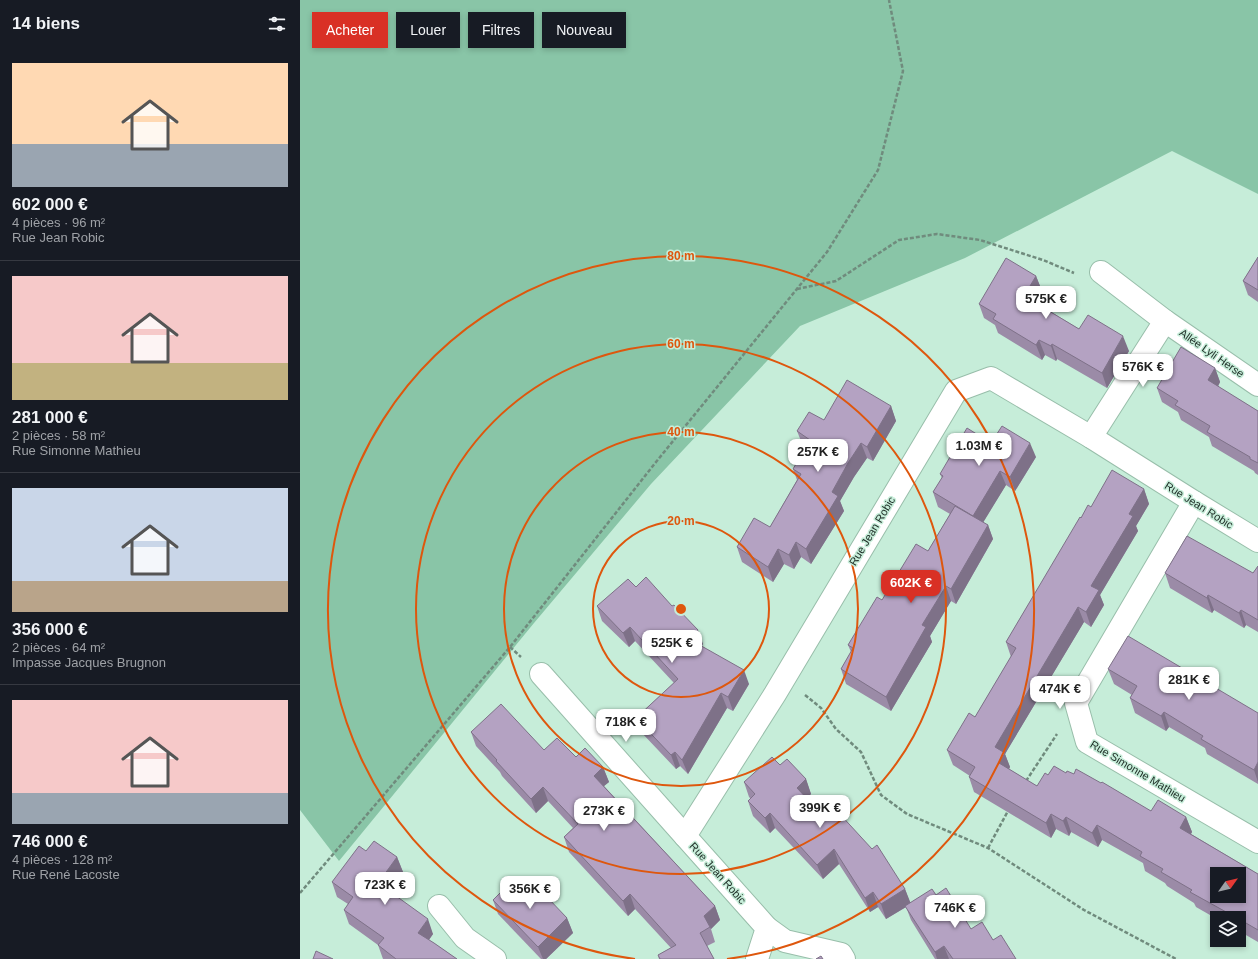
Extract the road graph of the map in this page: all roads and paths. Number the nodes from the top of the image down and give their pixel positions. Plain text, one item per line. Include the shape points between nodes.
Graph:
1 (889, 0) edge
2 (1101, 272) joint
3 (797, 289) junction
4 (1165, 321) junction
5 (1258, 385) edge
6 (1091, 437) junction
7 (1194, 502) junction
8 (1258, 540) edge
9 (541, 674) dead end
10 (775, 694) junction
11 (1076, 703) junction
12 (1023, 785) edge
13 (1011, 804) edge
14 (685, 836) junction
15 (1258, 842) edge
16 (988, 848) junction
17 (300, 893) edge
18 (439, 906) dead end
19 (767, 928) junction
20 (495, 959) edge
21 (757, 959) edge
22 (844, 959) edge
23 (1176, 959) edge

1 - 3 path via 903,70 878,170 827,252
2 - 3 path via 1084,277 1043,260 980,240 937,234 899,240 836,281
2 - 4 street, Allée Lyli Herse
3 - 17 path via 510,647
4 - 5 street, Allée Lyli Herse
4 - 6 street
6 - 7 street, Rue Jean Robic
6 - 10 street, Rue Jean Robic via 991,378 956,391
7 - 8 street, Rue Jean Robic
7 - 11 street
9 - 14 street
10 - 14 street, Rue Jean Robic
10 - 16 path via 804,694 821,708 836,729 861,752 881,795 907,814
11 - 12 path
11 - 15 street, Rue Simonne Mathieu via 1087,742
13 - 16 path
14 - 19 street, Rue Jean Robic
16 - 23 path via 1084,910
18 - 20 street via 465,938
19 - 21 street
19 - 22 street, Rue Jean Robic via 785,941 841,954

